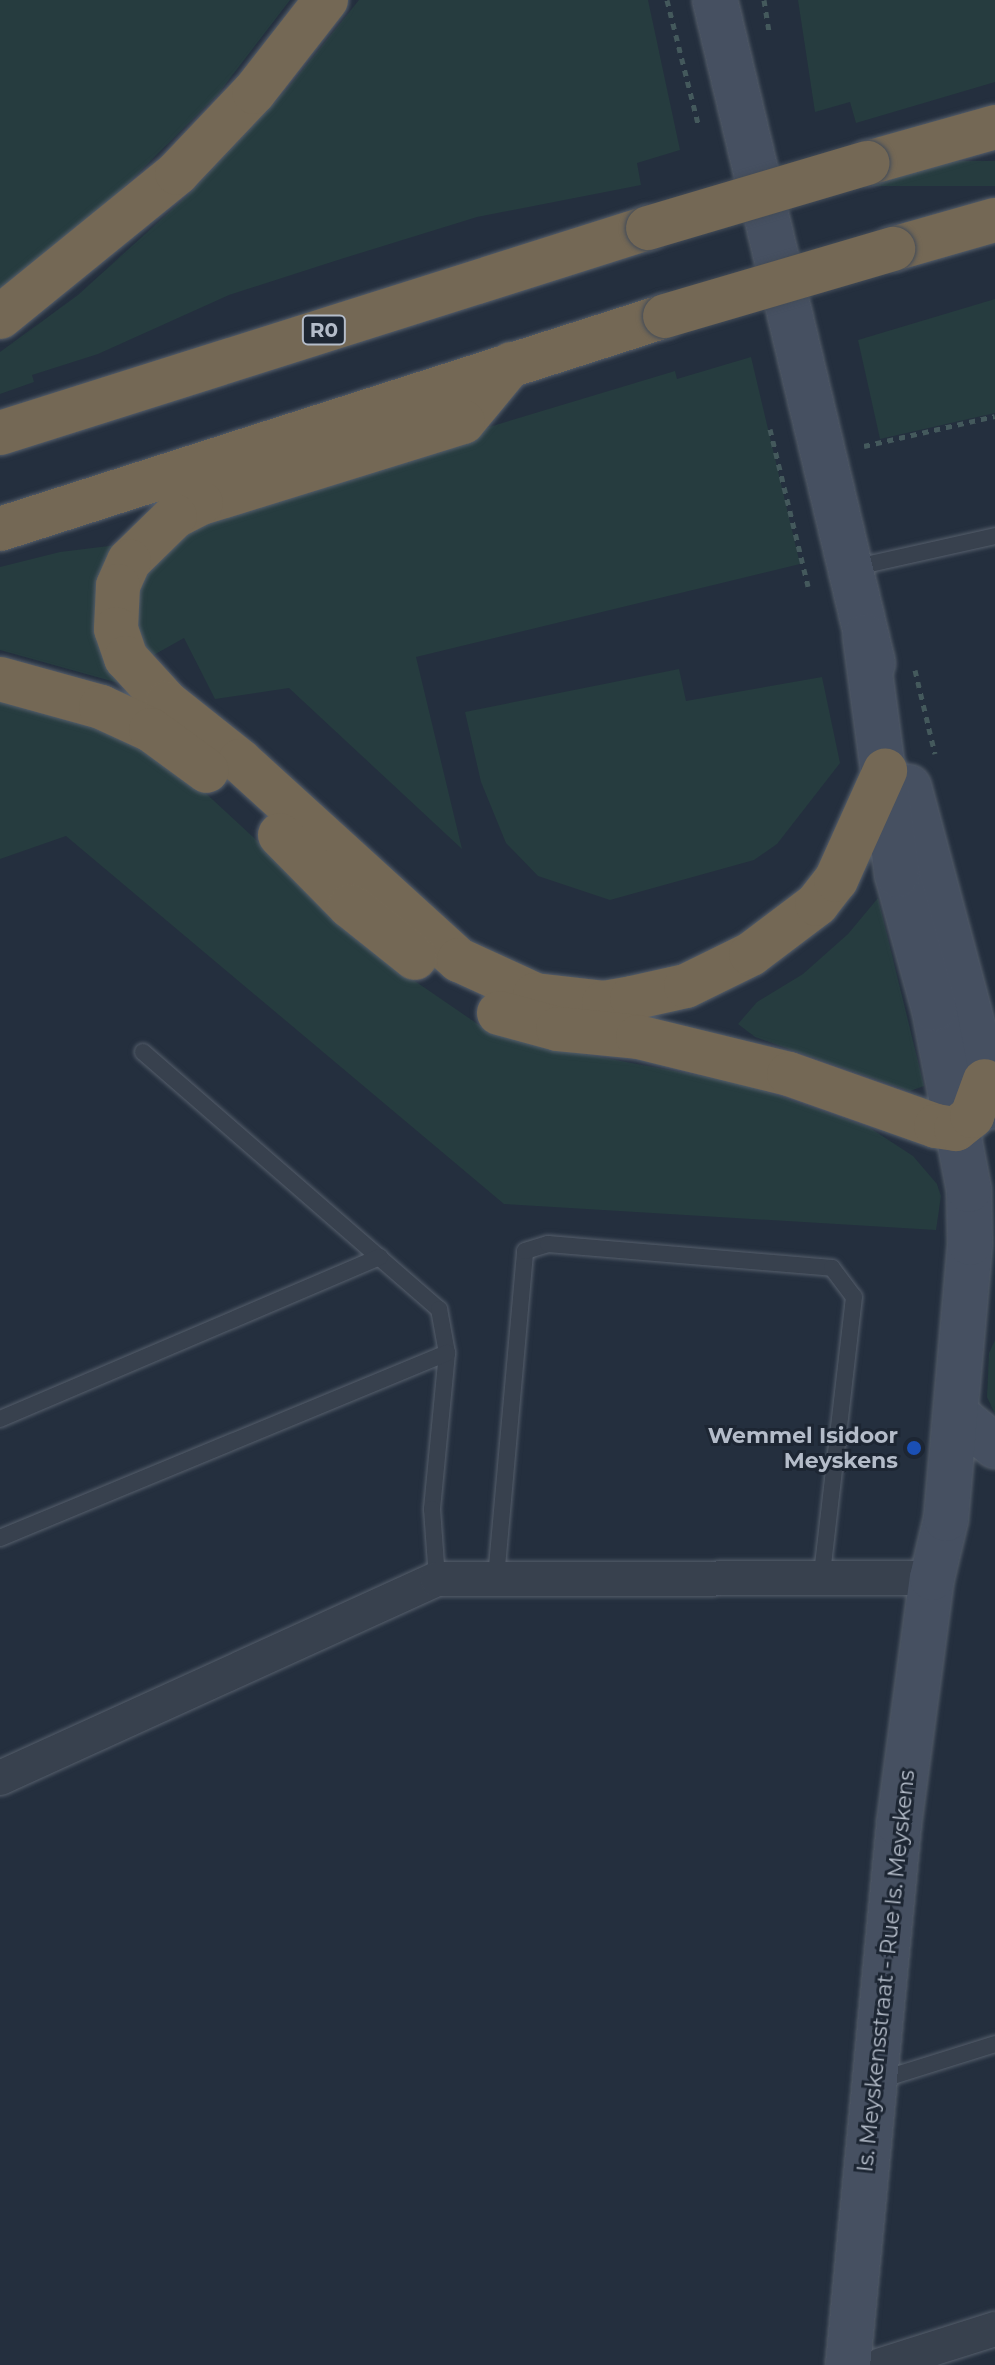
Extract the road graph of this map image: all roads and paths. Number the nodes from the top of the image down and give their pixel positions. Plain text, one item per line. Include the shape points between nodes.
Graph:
1 (326, 0) edge
2 (715, 0) edge
3 (995, 127) edge
4 (995, 220) edge
5 (0, 317) edge
6 (511, 364) junction
7 (995, 416) edge
8 (0, 433) edge
9 (863, 446) dead end
10 (0, 529) edge
11 (995, 536) edge
12 (849, 569) junction
13 (865, 636) junction
14 (0, 679) edge
15 (885, 771) junction
16 (143, 1052) dead end
17 (990, 1094) edge
18 (956, 1129) junction
19 (380, 1257) junction
20 (979, 1326) edge
21 (447, 1353) junction
22 (958, 1416) junction
23 (0, 1419) edge
24 (995, 1446) edge
25 (0, 1538) edge
26 (822, 1574) junction
27 (496, 1578) junction
28 (932, 1578) junction
29 (437, 1579) junction
30 (0, 1778) edge
31 (995, 2044) edge
32 (875, 2081) junction
33 (995, 2329) edge
34 (848, 2365) edge
35 (881, 2365) edge

1 - 5 highway via 254,92 198,152 115,228
2 - 12 main road
3 - 8 highway, R0, bridge via 648,228
4 - 6 highway, bridge
6 - 10 highway
6 - 15 highway via 463,422 201,503 175,516 129,561 118,586 116,629 126,658 167,703 240,761 459,960 535,995 604,1003 632,998 686,986 751,954 817,904 836,880
7 - 9 path
11 - 12 lane
12 - 13 main road
13 - 15 main road, Is. Meyskensstraat - Rue Is. Meyskens
13 - 17 main road
14 - 18 highway via 88,703 151,730 263,817 372,924 451,987 498,1012 558,1029 638,1037 789,1074 928,1125
15 - 18 main road, Is. Meyskensstraat - Rue Is. Meyskens via 897,875 934,1009
16 - 19 lane
17 - 18 highway
18 - 20 main road, Is. Meyskensstraat - Rue Is. Meyskens via 969,1190
19 - 21 lane via 439,1309
19 - 23 lane
20 - 22 main road, Is. Meyskensstraat - Rue Is. Meyskens
21 - 25 lane
21 - 29 lane via 432,1509
22 - 24 main road
22 - 28 main road, Is. Meyskensstraat - Rue Is. Meyskens via 946,1519
26 - 27 street
26 - 27 lane via 854,1297 832,1268 548,1244 525,1251
26 - 28 street
27 - 29 street
28 - 32 main road, Is. Meyskensstraat - Rue Is. Meyskens via 899,1824
29 - 30 street
31 - 32 lane
32 - 34 main road, Is. Meyskensstraat - Rue Is. Meyskens
33 - 35 street

